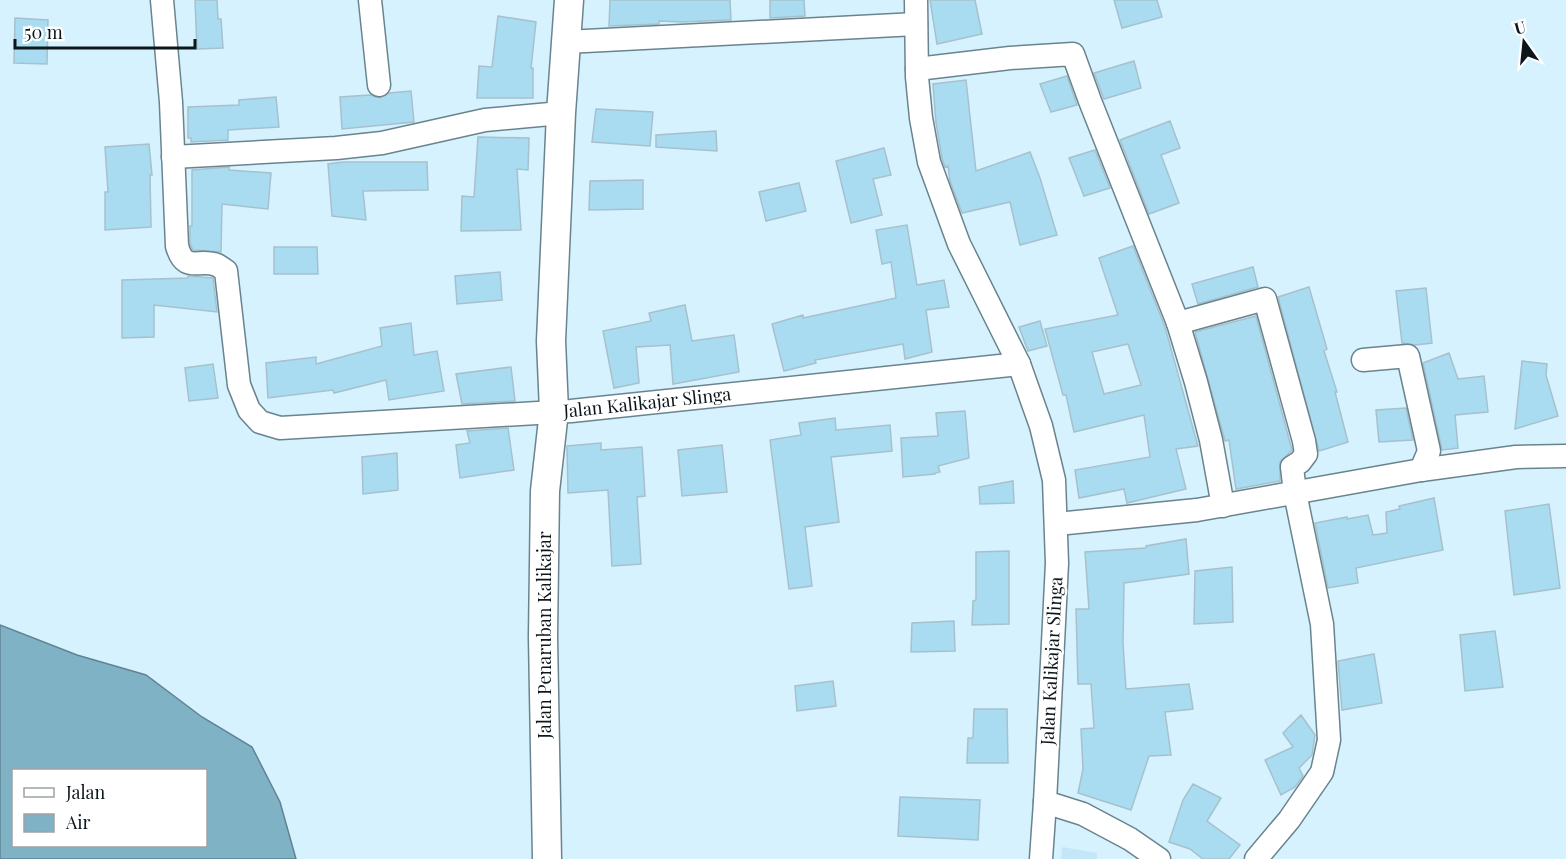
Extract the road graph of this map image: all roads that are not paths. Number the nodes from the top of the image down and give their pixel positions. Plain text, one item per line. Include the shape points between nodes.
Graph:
1 (162, 0) edge
2 (370, 0) edge
3 (569, 0) edge
4 (916, 0) edge
5 (916, 24) junction
6 (566, 42) junction
7 (917, 69) junction
8 (379, 85) dead end
9 (561, 113) junction
10 (173, 157) junction
11 (1178, 323) junction
12 (1363, 360) dead end
13 (1014, 365) junction
14 (554, 411) junction
15 (1566, 456) edge
16 (1421, 470) junction
17 (1295, 493) junction
18 (1223, 506) junction
19 (1057, 524) junction
20 (1045, 802) junction
21 (547, 859) edge
22 (1041, 859) edge
23 (1159, 859) edge
24 (1256, 859) edge

1 - 10 street
2 - 8 street
3 - 6 street, Jalan Kalikajar Slinga
4 - 5 street
5 - 6 street
5 - 7 street
6 - 9 street, Jalan Kalikajar Slinga
7 - 11 street via 1073,54
7 - 13 street via 929,162 959,244
9 - 10 street via 485,120 382,143
9 - 14 street, Jalan Kalikajar Slinga via 551,341
10 - 14 street via 180,257 187,263 217,265 226,271 239,385 249,410 260,422 280,428
11 - 17 street via 1265,299 1304,441 1306,454 1292,468
11 - 18 street via 1208,428
12 - 16 street via 1408,356 1429,451
13 - 14 street, Jalan Kalikajar Slinga
13 - 19 street, Jalan Kalikajar Slinga via 1041,426 1054,480
14 - 21 street, Jalan Penaruban Kalikajar via 545,491
15 - 16 street via 1516,457
16 - 17 street
17 - 18 street
17 - 24 street via 1322,624 1329,740 1322,772
18 - 19 street
19 - 20 street, Jalan Kalikajar Slinga
20 - 22 street, Jalan Kalikajar Slinga
20 - 23 street via 1083,814

